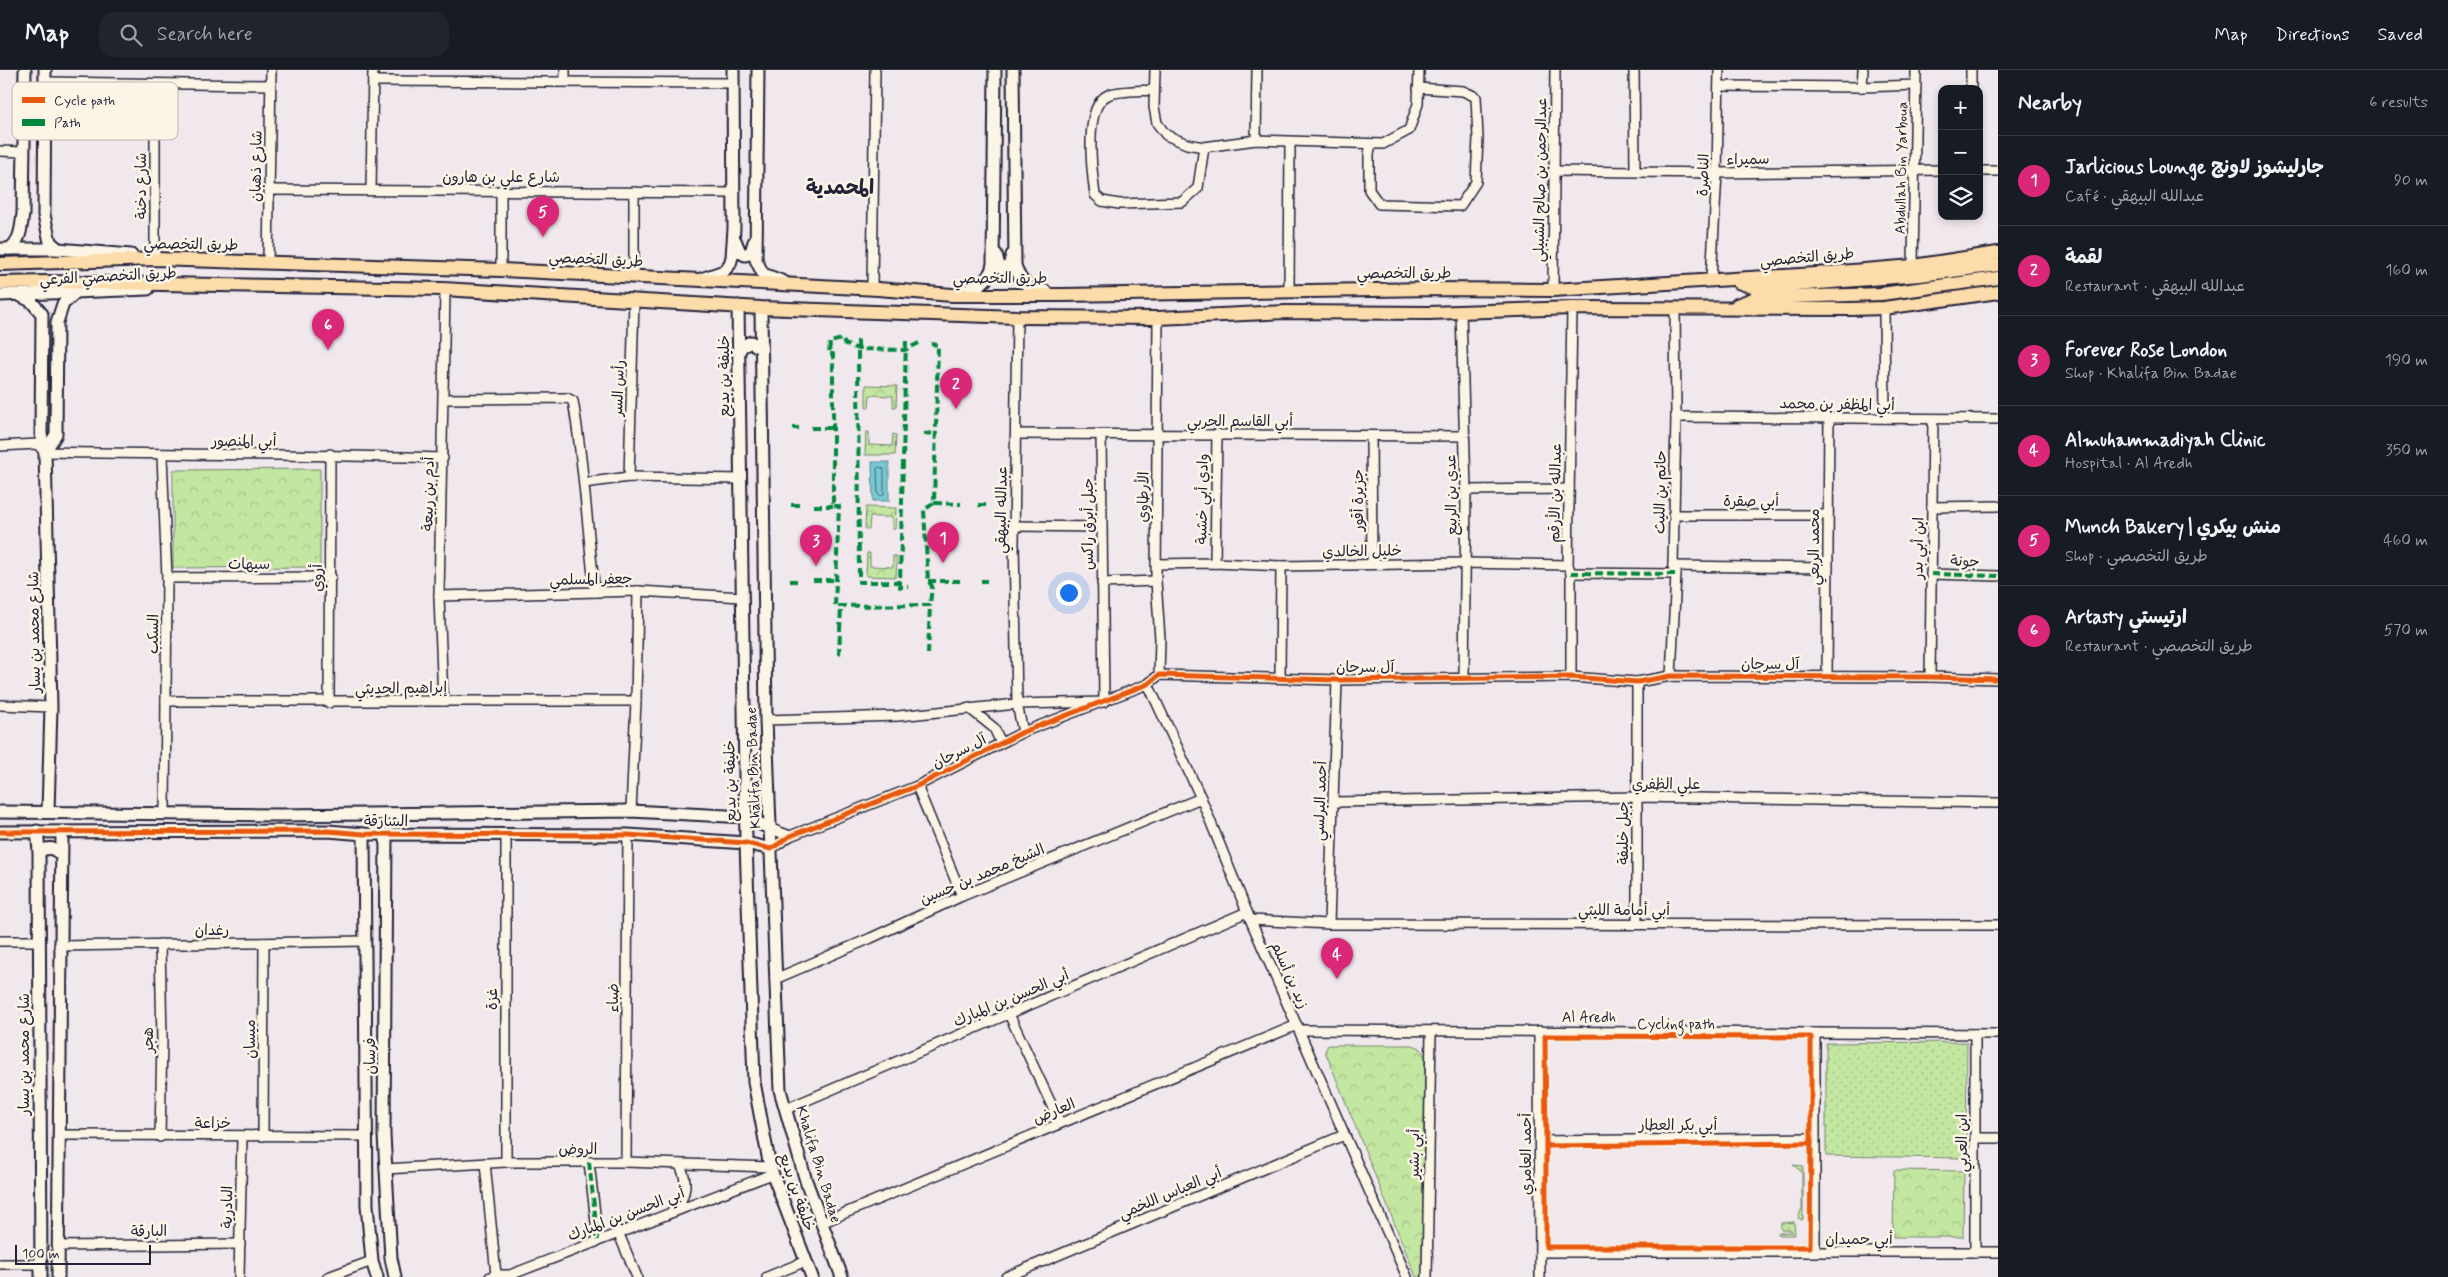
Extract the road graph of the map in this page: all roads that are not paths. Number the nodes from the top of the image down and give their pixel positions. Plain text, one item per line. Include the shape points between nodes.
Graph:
1 (46, 70) edge
2 (271, 70) edge
3 (373, 70) edge
4 (565, 70) edge
5 (733, 70) edge
6 (758, 70) edge
7 (876, 70) edge
8 (995, 70) edge
9 (1014, 70) edge
10 (1155, 70) edge
11 (1257, 70) edge
12 (1419, 70) edge
13 (1555, 70) edge
14 (1634, 70) edge
15 (1719, 70) edge
16 (1863, 70) edge
17 (1916, 70) edge
18 (1971, 70) edge
19 (373, 80) junction
20 (565, 81) junction
21 (45, 82) edge
22 (733, 83) junction
23 (178, 84) edge
24 (271, 85) junction
25 (1916, 85) junction
26 (1971, 85) edge
27 (1719, 86) junction
28 (1418, 88) junction
29 (1862, 88) junction
30 (1154, 90) junction
31 (24, 140) edge
32 (44, 140) edge
33 (155, 140) edge
34 (1256, 140) junction
35 (1290, 142) junction
36 (1371, 144) junction
37 (1204, 147) junction
38 (0, 152) edge
39 (24, 152) junction
40 (24, 168) junction
41 (44, 168) junction
42 (1915, 169) junction
43 (1938, 170) edge
44 (1998, 170) edge
45 (1554, 171) junction
46 (1635, 171) junction
47 (1983, 171) edge
48 (1717, 173) junction
49 (270, 190) junction
50 (372, 190) junction
51 (501, 190) junction
52 (634, 192) junction
53 (733, 193) junction
54 (755, 227) junction
55 (734, 228) junction
56 (1013, 240) junction
57 (995, 244) junction
58 (5, 249) edge
59 (58, 249) junction
60 (1998, 253) edge
61 (155, 259) junction
62 (268, 263) junction
63 (0, 264) edge
64 (1998, 265) edge
65 (1913, 266) junction
66 (501, 270) junction
67 (634, 277) junction
68 (1998, 278) edge
69 (699, 279) junction
70 (1731, 279) junction
71 (1711, 280) junction
72 (0, 283) edge
73 (217, 285) junction
74 (800, 286) junction
75 (872, 288) junction
76 (443, 289) junction
77 (886, 289) junction
78 (1553, 290) junction
79 (1289, 291) junction
80 (76, 292) junction
81 (1998, 292) edge
82 (0, 295) edge
83 (19, 295) junction
84 (952, 295) junction
85 (1062, 295) junction
86 (634, 300) junction
87 (738, 306) junction
88 (761, 308) junction
89 (1572, 308) junction
90 (1675, 308) junction
91 (1730, 308) junction
92 (1884, 308) junction
93 (884, 312) junction
94 (1461, 312) junction
95 (1017, 317) junction
96 (1158, 318) junction
97 (761, 349) junction
98 (739, 352) junction
99 (445, 399) junction
100 (1676, 417) junction
101 (1829, 418) junction
102 (1885, 418) junction
103 (1998, 419) edge
104 (1933, 420) junction
105 (1016, 434) junction
106 (1217, 434) junction
107 (1101, 435) junction
108 (1158, 435) junction
109 (1371, 436) junction
110 (1464, 436) junction
111 (0, 446) edge
112 (45, 452) junction
113 (330, 454) junction
114 (162, 455) junction
115 (443, 458) junction
116 (629, 477) junction
117 (740, 479) junction
118 (584, 483) junction
119 (1569, 489) junction
120 (1466, 490) junction
121 (1998, 506) edge
122 (1932, 507) junction
123 (1673, 515) junction
124 (1828, 515) junction
125 (1014, 526) junction
126 (1101, 527) junction
127 (1216, 563) junction
128 (1465, 563) junction
129 (1156, 564) junction
130 (1372, 564) junction
131 (1280, 566) junction
132 (1828, 568) junction
133 (1570, 569) junction
134 (1674, 570) junction
135 (1931, 574) junction
136 (1998, 576) edge
137 (331, 577) junction
138 (167, 578) junction
139 (1156, 581) junction
140 (1102, 583) junction
141 (638, 591) junction
142 (595, 592) junction
143 (440, 596) junction
144 (742, 597) junction
145 (1159, 675) junction
146 (1671, 676) junction
147 (1930, 676) junction
148 (1280, 677) junction
149 (1571, 677) junction
150 (1827, 677) junction
151 (1464, 678) junction
152 (1998, 679) edge
153 (1337, 680) junction
154 (1637, 682) junction
155 (1148, 684) junction
156 (166, 701) junction
157 (443, 701) junction
158 (636, 701) junction
159 (328, 702) junction
160 (1104, 702) junction
161 (1017, 704) junction
162 (0, 705) edge
163 (50, 707) junction
164 (969, 708) junction
165 (766, 720) junction
166 (1023, 732) junction
167 (1001, 743) junction
168 (917, 786) junction
169 (1637, 797) junction
170 (1201, 798) junction
171 (1334, 802) junction
172 (1998, 803) edge
173 (631, 811) junction
174 (0, 812) edge
175 (48, 812) junction
176 (165, 813) junction
177 (280, 815) junction
178 (746, 817) junction
179 (771, 829) junction
180 (36, 831) junction
181 (0, 832) edge
182 (280, 832) junction
183 (62, 833) junction
184 (364, 834) junction
185 (386, 834) junction
186 (506, 835) junction
187 (628, 835) junction
188 (790, 836) junction
189 (746, 843) junction
190 (771, 849) junction
191 (39, 851) junction
192 (61, 855) junction
193 (962, 896) junction
194 (1249, 916) junction
195 (1637, 923) junction
196 (1330, 924) junction
197 (1998, 925) edge
198 (365, 940) junction
199 (0, 941) edge
200 (39, 941) junction
201 (264, 943) junction
202 (160, 944) junction
203 (59, 946) junction
204 (775, 979) junction
205 (1009, 1014) junction
206 (1299, 1028) junction
207 (1539, 1030) junction
208 (1431, 1032) junction
209 (1815, 1033) junction
210 (1975, 1034) junction
211 (1998, 1034) edge
212 (786, 1109) junction
213 (1060, 1123) junction
214 (60, 1135) junction
215 (1344, 1135) junction
216 (263, 1136) junction
217 (366, 1136) junction
218 (160, 1137) junction
219 (242, 1137) junction
220 (1815, 1138) junction
221 (1976, 1138) junction
222 (1998, 1138) edge
223 (1540, 1141) junction
224 (506, 1162) junction
225 (589, 1162) junction
226 (626, 1162) junction
227 (485, 1163) junction
228 (679, 1164) junction
229 (385, 1169) junction
230 (771, 1170) junction
231 (676, 1210) junction
232 (821, 1224) junction
233 (618, 1232) junction
234 (598, 1240) junction
235 (240, 1244) junction
236 (58, 1246) junction
237 (1815, 1251) junction
238 (1540, 1252) junction
239 (1974, 1252) junction
240 (1998, 1252) edge
241 (372, 1261) junction
242 (806, 1261) junction
243 (0, 1264) edge
244 (40, 1264) junction
245 (493, 1276) edge
246 (510, 1276) edge
247 (40, 1277) edge
248 (58, 1277) edge
249 (239, 1277) edge
250 (328, 1277) edge
251 (377, 1277) edge
252 (395, 1277) edge
253 (637, 1277) edge
254 (768, 1277) edge
255 (812, 1277) edge
256 (842, 1277) edge
257 (1006, 1277) edge
258 (1407, 1277) edge
259 (1427, 1277) edge
260 (1540, 1277) edge

1 - 21 street
2 - 24 street, شارع ذهبان
3 - 19 street
4 - 20 street
5 - 22 street
6 - 54 street
7 - 75 street
8 - 57 street
9 - 56 street
10 - 30 street
11 - 34 street
12 - 28 street
13 - 45 street, عبدالرحمن بن صالح الشبيلي
14 - 46 street
15 - 27 street, الناصرة
16 - 29 street
17 - 25 street, Abdullah Bin Yarboua
18 - 26 street
19 - 20 street
19 - 50 street
20 - 22 street
22 - 53 street
23 - 24 street
24 - 49 street, شارع ذهبان
25 - 29 street
25 - 42 street, Abdullah Bin Yarboua
27 - 29 street
27 - 48 street, الناصرة
28 - 36 street via 1418,104 1409,130 1383,144
28 - 36 street via 1463,92 1476,97 1476,182 1460,206 1379,204 1369,190
30 - 37 street via 1157,123 1166,135
30 - 37 street via 1107,95 1096,106 1091,132 1095,195 1102,201 1119,204 1182,202 1198,188
31 - 39 street
32 - 41 street
33 - 61 street, شارع دخنة
34 - 35 street
34 - 37 street
35 - 36 street
35 - 79 street
38 - 39 street
39 - 40 street
40 - 41 street via 27,200 32,207 37,206 41,197
40 - 58 street via 20,232 15,245
41 - 59 street via 46,230 50,242
42 - 43 street, سميراء
42 - 48 street, سميراء
42 - 65 street, Abdullah Bin Yarboua
44 - 47 street
45 - 46 street, سميراء
45 - 78 street, عبدالرحمن بن صالح الشبيلي
46 - 48 street, سميراء
48 - 71 street, الناصرة
49 - 50 street, شارع علي بن هارون
49 - 62 street, شارع ذهبان
50 - 51 street, شارع علي بن هارون
51 - 52 street, شارع علي بن هارون
51 - 66 street
52 - 53 street, شارع علي بن هارون
52 - 67 street
53 - 55 street
54 - 55 street via 751,252 745,255 736,245
54 - 74 street via 756,260 763,274
55 - 69 street via 730,264 724,271
56 - 57 street via 1012,263 1005,268 996,262
56 - 85 street via 1015,265 1022,283
57 - 84 street via 992,272 986,280 975,288
58 - 59 street, طريق التخصصي الفرعي
59 - 61 street, طريق التخصصي الفرعي
60 - 65 main road, طريق التخصصي
61 - 62 main road, طريق التخصصي
61 - 63 main road, طريق التخصصي
62 - 66 main road, طريق التخصصي
64 - 70 main road via 1920,275 1756,288
65 - 70 main road, طريق التخصصي
66 - 67 main road, طريق التخصصي
67 - 69 main road, طريق التخصصي
68 - 91 main road via 1881,294 1756,298
69 - 74 main road, طريق التخصصي
70 - 71 main road, طريق التخصصي
71 - 78 main road, طريق التخصصي
72 - 73 main road
73 - 76 main road
73 - 80 street, طريق التخصصي الفرعي
74 - 75 main road, طريق التخصصي
75 - 77 main road, طريق التخصصي
76 - 86 main road
76 - 99 street, أدم بن ربيعة
77 - 84 main road, طريق التخصصي
77 - 93 main road
78 - 79 main road, طريق التخصصي
79 - 85 main road, طريق التخصصي
80 - 83 street, طريق التخصصي الفرعي
80 - 112 street, شارع محمد بن يسار via 64,304 57,322 56,434
81 - 92 main road
82 - 83 street, طريق التخصصي الفرعي
83 - 112 street, شارع محمد بن يسار via 42,314 41,434
84 - 85 main road, طريق التخصصي
86 - 87 main road
86 - 116 street, رأس السر
87 - 88 main road
87 - 98 street, خليفة بن بديع
88 - 93 main road
88 - 97 street, Khalifa Bin Badae
89 - 90 main road
89 - 94 main road
89 - 119 street, عبدالله بن الأرقم
90 - 91 main road
90 - 100 street, حاتم بن الليث
91 - 92 main road
92 - 102 street
93 - 95 main road
94 - 96 main road via 1286,312
94 - 110 street, عدي بن الربيع
95 - 96 main road
95 - 105 street, عبدالله البيهقي
96 - 108 street, الأرطاوي
97 - 98 street via 751,342 741,347
97 - 165 street, Khalifa Bin Badae
98 - 117 street, خليفة بن بديع
99 - 115 street, أدم بن ربيعة
99 - 118 street via 566,398 573,401
100 - 101 street, أبي المظفر بن محمد
100 - 123 street, حاتم بن الليث
101 - 102 street, أبي المظفر بن محمد
101 - 124 street, محمد الربعي
102 - 104 street, أبي المظفر بن محمد
103 - 104 street, أبي المظفر بن محمد
104 - 122 street, ابن أبي بدر
105 - 107 street, أبي القاسم الحربي
105 - 125 street, عبدالله البيهقي
106 - 108 street, أبي القاسم الحربي
106 - 109 street, أبي القاسم الحربي
106 - 127 street, وادي أبي خشبة
107 - 108 street, أبي القاسم الحربي
107 - 126 street, جبل أبرق راكس
108 - 129 street, الأرطاوي
109 - 110 street, أبي القاسم الحربي
109 - 130 street, جزيرة أقور
110 - 120 street, عدي بن الربيع
111 - 112 street, أبي المنصور via 37,444
112 - 114 street, أبي المنصور
112 - 163 street, شارع محمد بن يسار
113 - 114 street, أبي المنصور
113 - 115 street, أبي المنصور
113 - 137 street, أروي
114 - 138 street, السكب
115 - 143 street, أدم بن ربيعة
116 - 117 street
116 - 118 street
117 - 144 street, خليفة بن بديع
118 - 142 street via 586,528
119 - 120 street
119 - 133 street, عبدالله بن الأرقم
120 - 128 street, عدي بن الربيع
121 - 122 street
122 - 135 street, ابن أبي بدر
123 - 124 street, أبي صقرة
123 - 134 street, حاتم بن الليث
124 - 132 street, محمد الربعي
125 - 126 street
125 - 161 street, عبدالله البيهقي
126 - 140 street, جبل أبرق راكس
127 - 129 street, خليل الخالدي
127 - 131 street, خليل الخالدي
128 - 130 street, خليل الخالدي
128 - 133 street, خليل الخالدي
128 - 151 street, عدي بن الربيع
129 - 139 street, الأرطاوي
130 - 131 street, خليل الخالدي
131 - 148 street
132 - 134 street, خليل الخالدي
132 - 150 street, محمد الربعي
133 - 134 street, خليل الخالدي
133 - 149 street, عبدالله بن الأرقم
134 - 146 street, حاتم بن الليث
135 - 136 street, جونة
135 - 147 street, ابن أبي بدر
137 - 138 street, سيهات
137 - 159 street, أروي
138 - 156 street, السكب
139 - 140 street
139 - 145 street, الأرطاوي
140 - 160 street, جبل أبرق راكس
141 - 142 street, جعفر المسلمي
141 - 144 street, جعفر المسلمي
141 - 158 street
142 - 143 street, جعفر المسلمي
143 - 157 street, أدم بن ربيعة
144 - 178 street, خليفة بن بديع
145 - 148 street, آل سرحان
145 - 155 street, آل سرحان
146 - 150 street, آل سرحان
146 - 154 street, آل سرحان
147 - 150 street, آل سرحان
147 - 152 street, آل سرحان
148 - 153 street, آل سرحان
149 - 151 street, آل سرحان
149 - 154 street, آل سرحان
151 - 153 street, آل سرحان
153 - 171 street, أحمد البرلسي
154 - 169 street, جبل خليفة
155 - 160 street, آل سرحان
155 - 170 street, زيد بن أسلم
156 - 159 street, إبراهيم الحديثي
156 - 176 street, السكب
157 - 158 street, إبراهيم الحديثي
157 - 159 street, إبراهيم الحديثي
158 - 173 street
160 - 161 street
160 - 166 street, آل سرحان
161 - 164 street
161 - 166 street, عبدالله البيهقي
162 - 163 street
163 - 175 street, شارع محمد بن يسار
164 - 165 street via 898,716
164 - 167 street via 994,728
165 - 179 street, Khalifa Bin Badae
166 - 167 street, آل سرحان
167 - 168 street, آل سرحان
168 - 188 street, آل سرحان
168 - 193 street
169 - 171 street, علي الظفري
169 - 172 street, علي الظفري
169 - 195 street, جبل خليفة
170 - 193 street, الشيخ محمد بن حسين
170 - 194 street, زيد بن أسلم
171 - 196 street, أحمد البرلسي
173 - 177 street, الشارقة
173 - 178 street, الشارقة
174 - 175 street, الشارقة
175 - 176 street, الشارقة
176 - 177 street, الشارقة
177 - 182 street
178 - 179 street, الشارقة
178 - 189 street, خليفة بن بديع
179 - 188 street
179 - 190 street, Khalifa Bin Badae
180 - 181 street, الشارقة
180 - 183 street, الشارقة
180 - 191 street, شارع محمد بن يسار
182 - 183 street, الشارقة
182 - 184 street, الشارقة
183 - 192 street
184 - 185 street, الشارقة
184 - 198 street, فرسان
185 - 186 street, الشارقة
185 - 229 street, فرسان
186 - 187 street, الشارقة
186 - 224 street, غزة
187 - 189 street, الشارقة
187 - 226 street, ضباء
188 - 190 street, آل سرحان
189 - 190 street, الشارقة
189 - 230 street, خليفة بن بديع via 754,1082
190 - 204 street, Khalifa Bin Badae
191 - 192 street via 47,847 56,849
191 - 200 street, شارع محمد بن يسار
192 - 203 street
193 - 204 street, الشيخ محمد بن حسين
194 - 196 street, أبي أمامة الليثي
194 - 205 street, أبي الحسن بن المبارك
194 - 206 street, زيد بن أسلم
195 - 196 street, أبي أمامة الليثي
195 - 197 street, أبي أمامة الليثي
198 - 201 street, رغدان
198 - 217 street, فرسان
199 - 200 street
200 - 244 street, شارع محمد بن يسار
201 - 202 street, رغدان
201 - 216 street, ميسان
202 - 203 street, رغدان
202 - 218 street, هجر
203 - 214 street
204 - 212 street, Khalifa Bin Badae via 780,1090
205 - 212 street, أبي الحسن بن المبارك
205 - 213 street
206 - 208 street, Al Aredh
206 - 213 street, العارض
206 - 215 street, زيد بن أسلم
207 - 208 street, Al Aredh
207 - 209 street, Al Aredh
207 - 223 street, أحمد العامري
208 - 259 street, أبي بشير
209 - 210 street, Al Aredh
209 - 220 street
210 - 211 street, Al Aredh
210 - 221 street, ابن العربي
212 - 232 street, Khalifa Bin Badae
213 - 232 street, العارض
214 - 218 street, خزاعة
214 - 236 street
215 - 257 street, أبي العباس اللخمي
215 - 258 street, زيد بن أسلم
216 - 217 street, خزاعة
216 - 219 street, خزاعة
217 - 241 street, فرسان
218 - 219 street, خزاعة
219 - 235 street, البادرية
220 - 223 street, أبي بكر العطار
220 - 237 street
221 - 222 street
221 - 239 street, ابن العربي
223 - 238 street, أحمد العامري
224 - 225 street, الروض
224 - 227 street, الروض
225 - 226 street, الروض
225 - 234 street
226 - 228 street, الروض
227 - 229 street, الروض
227 - 245 street
228 - 230 street, الروض
228 - 231 street via 685,1174 685,1195
229 - 252 street, فرسان
230 - 231 street, أبي الحسن بن المبارك
230 - 242 street, خليفة بن بديع
231 - 233 street, أبي الحسن بن المبارك
232 - 256 street, Khalifa Bin Badae
233 - 234 street, أبي الحسن بن المبارك
233 - 253 street
234 - 246 street, أبي الحسن بن المبارك
235 - 236 street, البارقة
235 - 249 street, البادرية
236 - 248 street
237 - 238 street, أبي حميدان
237 - 239 street, أبي حميدان
238 - 260 street, أحمد العامري
239 - 240 street, أبي حميدان
241 - 250 street
241 - 251 street, فرسان
242 - 254 street
242 - 255 street, خليفة بن بديع
243 - 244 street
244 - 247 street, شارع محمد بن يسار
245 - 246 street, أبي الحسن بن المبارك

